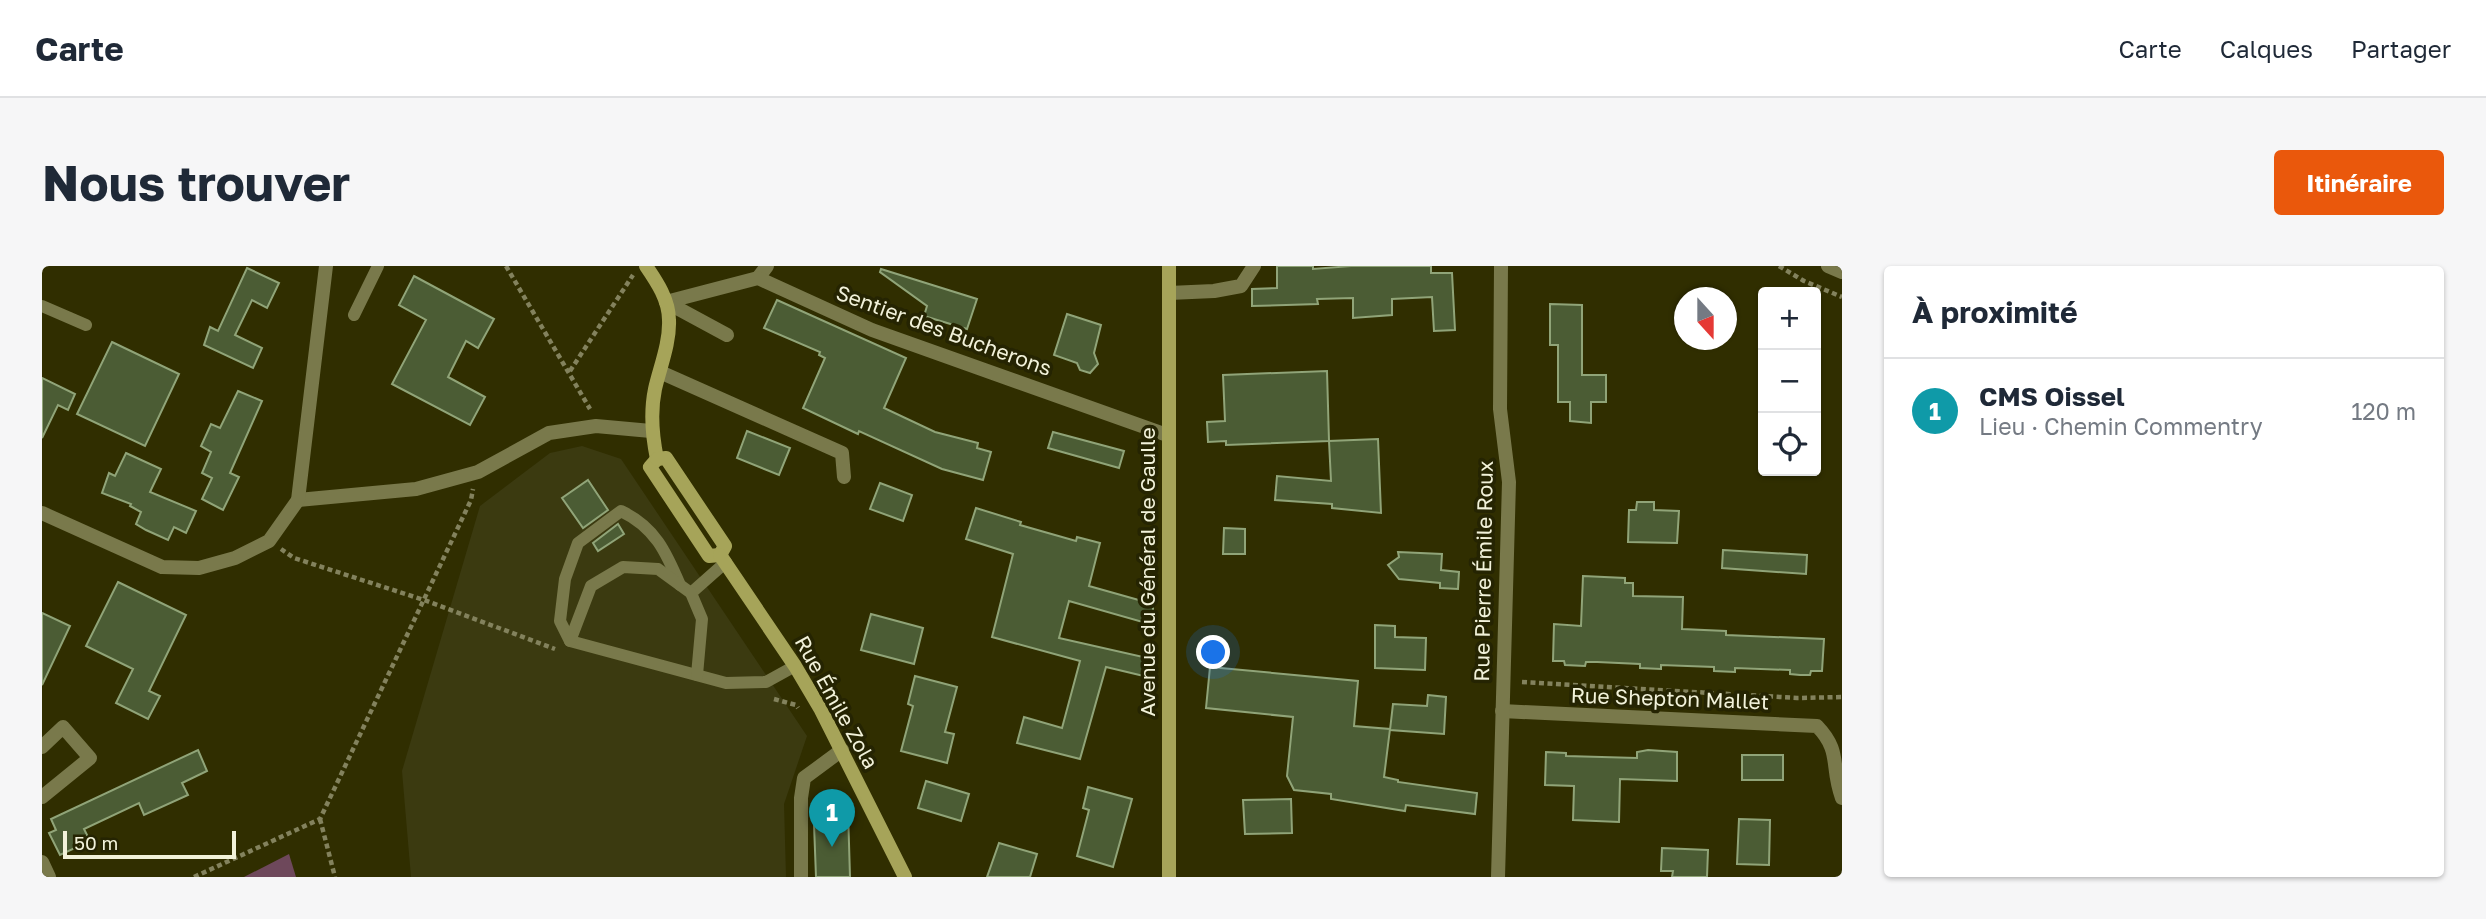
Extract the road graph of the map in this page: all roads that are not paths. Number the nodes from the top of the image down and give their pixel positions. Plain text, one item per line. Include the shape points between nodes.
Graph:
1 (326, 266) edge
2 (378, 266) edge
3 (646, 266) edge
4 (1169, 266) edge
5 (1254, 266) edge
6 (1501, 266) edge
7 (1828, 266) edge
8 (762, 272) edge
9 (1842, 272) edge
10 (1169, 293) junction
11 (666, 302) junction
12 (42, 306) edge
13 (354, 315) dead end
14 (86, 325) dead end
15 (727, 335) dead end
16 (660, 372) junction
17 (651, 431) junction
18 (1167, 435) junction
19 (844, 477) dead end
20 (298, 500) junction
21 (42, 513) edge
22 (723, 559) junction
23 (686, 589) junction
24 (570, 641) junction
25 (795, 666) junction
26 (697, 675) junction
27 (1502, 711) junction
28 (42, 747) edge
29 (842, 750) junction
30 (42, 797) edge
31 (1842, 798) edge
32 (42, 862) edge
33 (49, 877) edge
34 (801, 877) edge
35 (905, 877) edge
36 (1169, 877) edge
37 (1498, 877) edge

1 - 20 street
2 - 13 lane
3 - 11 main road, Rue Émile Zola
4 - 10 main road, Avenue du Général de Gaulle
5 - 10 street via 1241,286
6 - 27 street, Rue Pierre Émile Roux via 1500,409 1509,482
7 - 9 street
8 - 11 street, Sentier des Bucherons
8 - 18 street, Sentier des Bucherons via 872,330
10 - 18 main road, Avenue du Général de Gaulle
11 - 15 street
11 - 16 main road, Rue Émile Zola via 670,319
12 - 14 lane
16 - 17 main road, Rue Émile Zola
16 - 19 street via 842,453
17 - 20 street via 596,426 549,433 478,472 416,489
17 - 22 main road, Rue Émile Zola via 657,459 666,458 725,547
18 - 36 main road, Avenue du Général de Gaulle
20 - 21 street via 269,541 235,558 199,568 162,567
22 - 23 lane
22 - 25 main road, Rue Émile Zola
23 - 24 lane via 658,569 623,567 591,586
23 - 24 lane via 663,546 637,518 621,511 578,542 565,579 559,621
23 - 26 lane via 702,619
24 - 26 lane
25 - 26 lane via 766,682 726,683
25 - 29 main road, Rue Émile Zola
27 - 31 street, Rue Shepton Mallet via 1817,726 1834,734
27 - 37 street, Rue Pierre Émile Roux
28 - 30 street via 64,727 90,758
29 - 34 street via 804,778
29 - 35 main road, Rue Émile Zola
32 - 33 street

